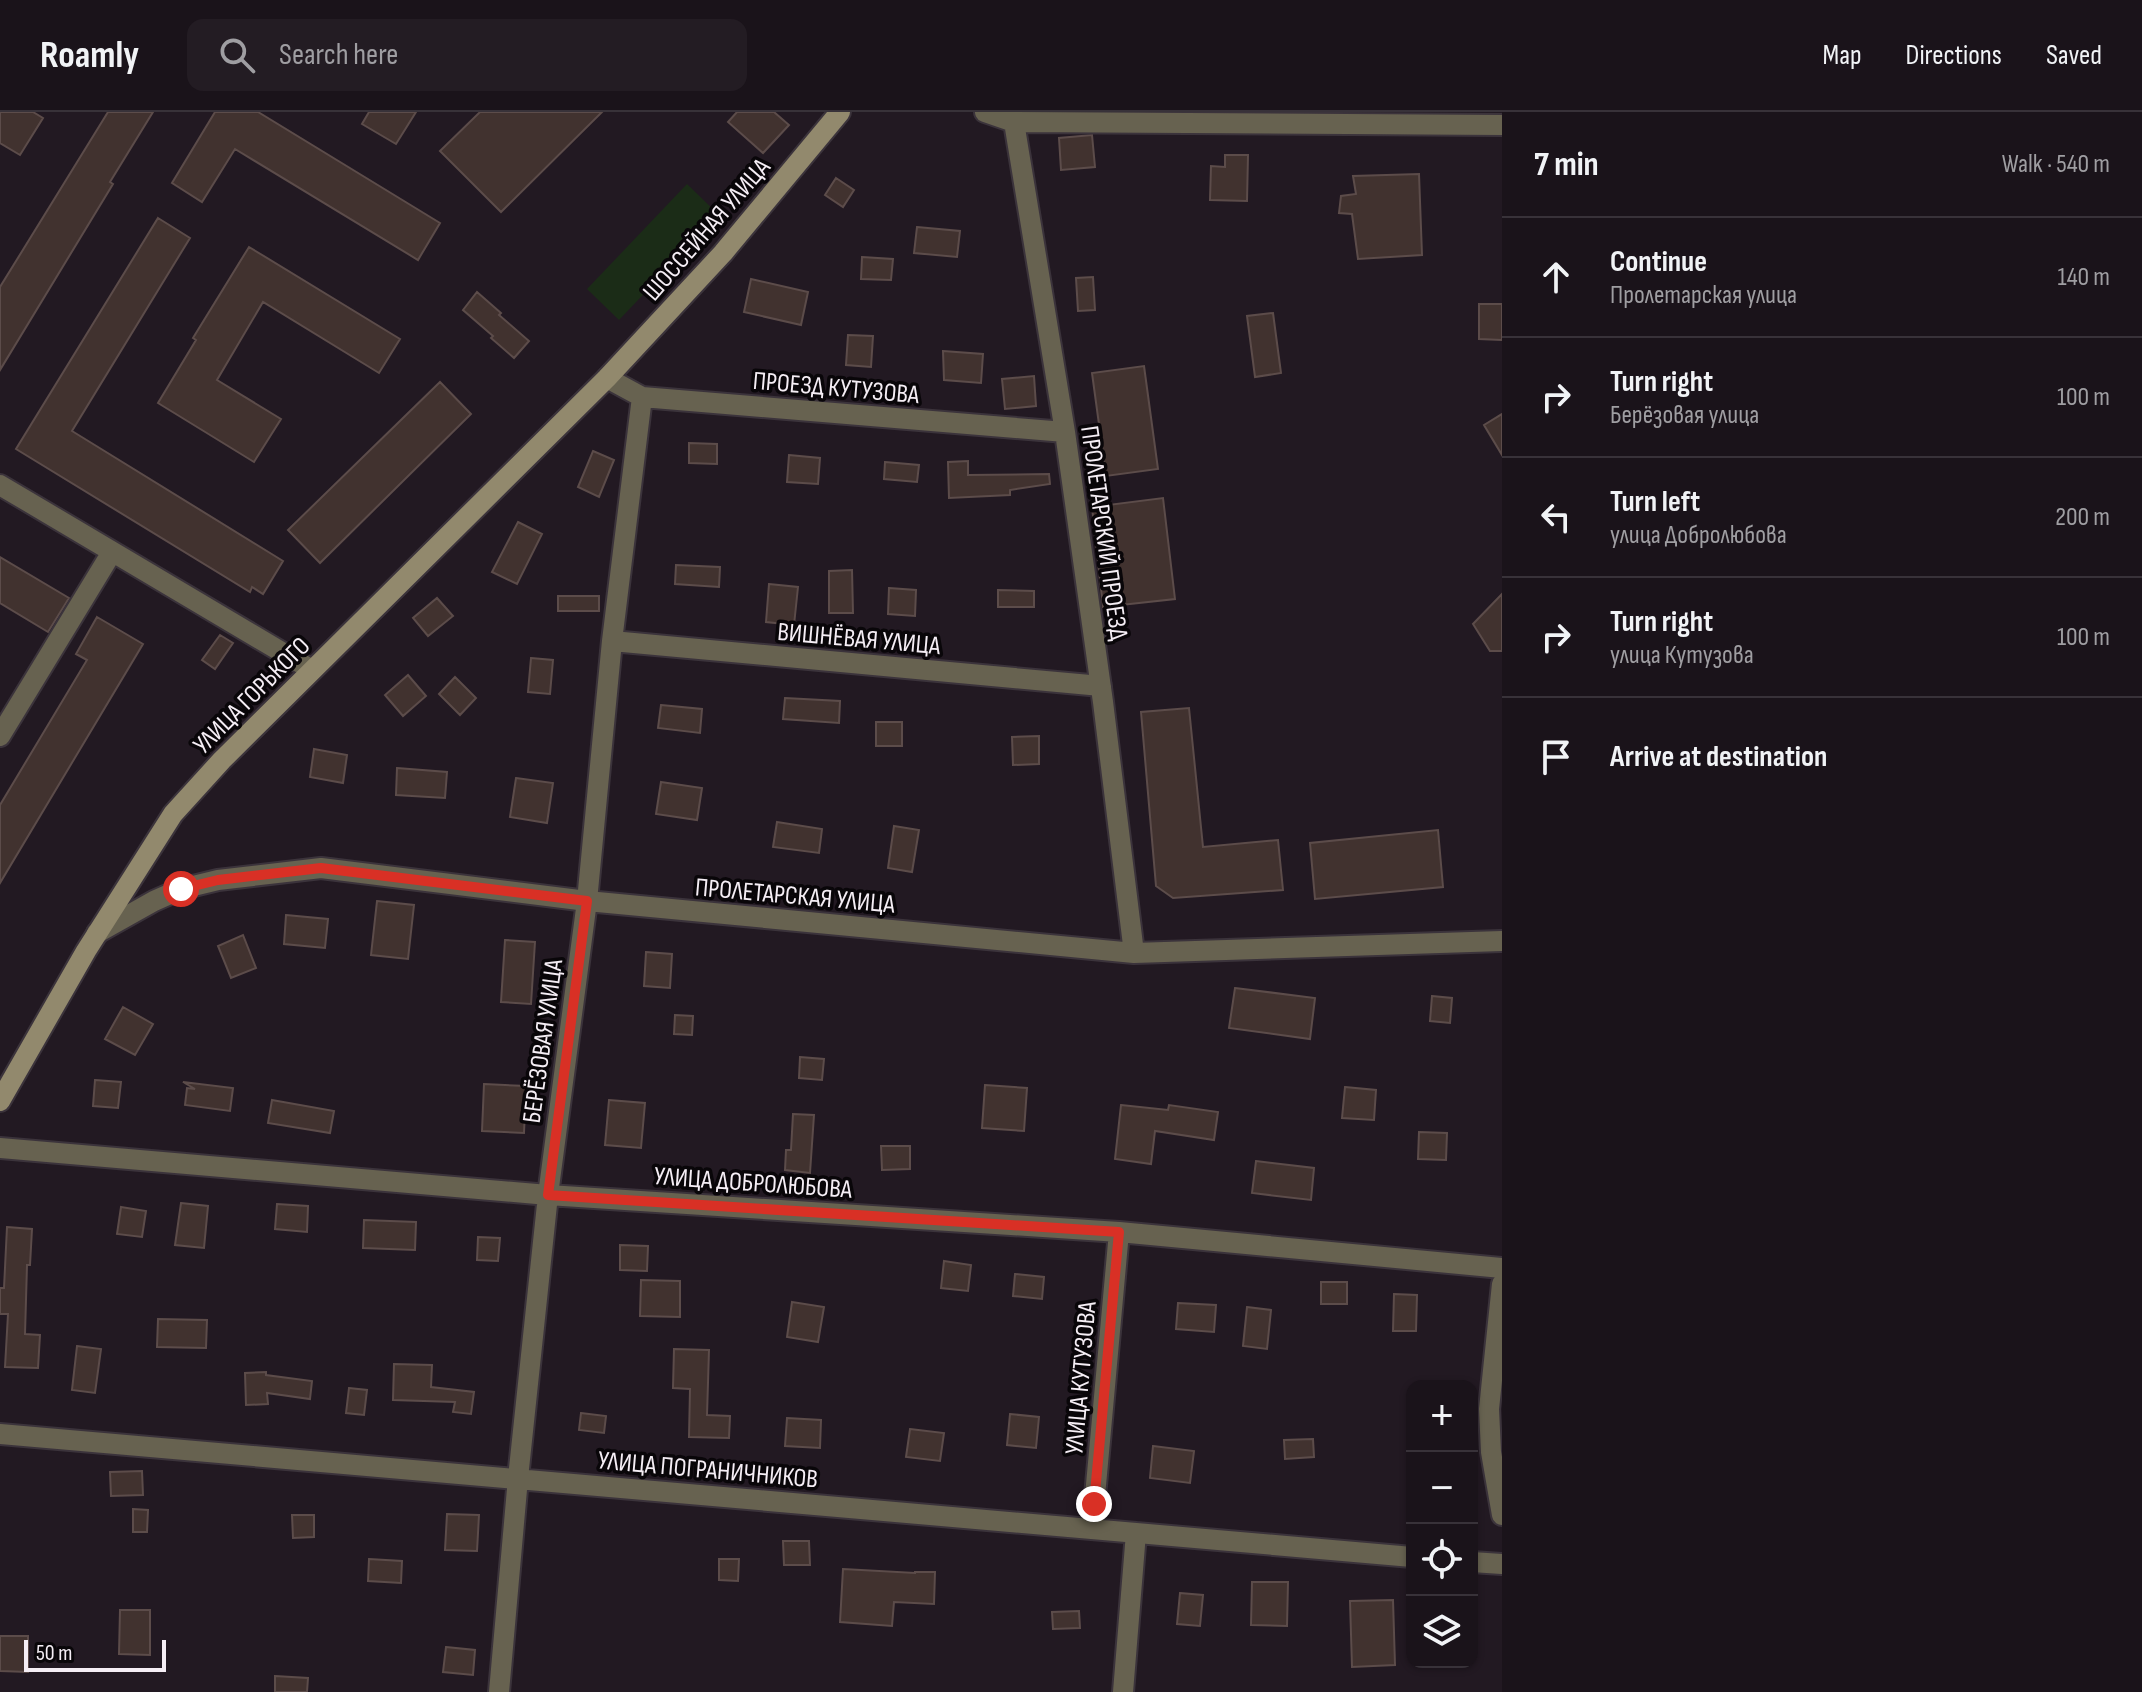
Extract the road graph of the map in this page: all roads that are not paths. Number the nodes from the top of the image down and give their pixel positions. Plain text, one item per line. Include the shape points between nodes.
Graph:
1 (840, 112) edge
2 (985, 112) edge
3 (1014, 122) junction
4 (1502, 125) edge
5 (607, 378) junction
6 (642, 397) junction
7 (1065, 432) junction
8 (0, 485) edge
9 (112, 552) junction
10 (612, 641) junction
11 (312, 670) junction
12 (1101, 686) junction
13 (0, 736) edge
14 (587, 901) junction
15 (97, 933) junction
16 (1502, 941) edge
17 (1134, 953) junction
18 (0, 1101) edge
19 (0, 1148) edge
20 (548, 1195) junction
21 (1119, 1232) junction
22 (1502, 1268) edge
23 (1502, 1284) edge
24 (0, 1434) edge
25 (518, 1478) junction
26 (1502, 1515) edge
27 (1092, 1529) junction
28 (1136, 1533) junction
29 (1406, 1556) edge
30 (1478, 1562) edge
31 (1502, 1564) edge
32 (499, 1692) edge
33 (1123, 1692) edge

1 - 5 main road, ШОССЕЙНАЯ УЛИЦА via 723,253
2 - 3 street
3 - 4 street
3 - 7 street, ПРОЛЕТАРСКИЙ ПРОЕЗД
5 - 6 street, ПРОЕЗД КУТУЗОВА
5 - 11 main road, УЛИЦА ГОРЬКОГО
6 - 7 street, ПРОЕЗД КУТУЗОВА
6 - 10 street, БЕРЁЗОВАЯ УЛИЦА
7 - 12 street, ПРОЛЕТАРСКИЙ ПРОЕЗД
8 - 9 street
9 - 11 street
9 - 13 street
10 - 12 street, ВИШНЁВАЯ УЛИЦА
10 - 14 street, БЕРЁЗОВАЯ УЛИЦА
11 - 15 main road, УЛИЦА ГОРЬКОГО via 173,814
12 - 17 street, ПРОЛЕТАРСКИЙ ПРОЕЗД
14 - 15 street, ПРОЛЕТАРСКАЯ УЛИЦА via 321,868 181,889
14 - 17 street, ПРОЛЕТАРСКАЯ УЛИЦА
14 - 20 street, БЕРЁЗОВАЯ УЛИЦА
15 - 18 main road, УЛИЦА ГОРЬКОГО
16 - 17 street, ПРОЛЕТАРСКАЯ УЛИЦА
19 - 20 street, УЛИЦА ДОБРОЛЮБОВА
20 - 21 street, УЛИЦА ДОБРОЛЮБОВА
20 - 25 street, БЕРЁЗОВАЯ УЛИЦА
21 - 22 street, УЛИЦА ДОБРОЛЮБОВА
21 - 27 street, УЛИЦА КУТУЗОВА
23 - 26 street via 1489,1409
24 - 25 street, УЛИЦА ПОГРАНИЧНИКОВ
25 - 27 street, УЛИЦА ПОГРАНИЧНИКОВ
25 - 32 street, БЕРЁЗОВАЯ УЛИЦА
27 - 28 street, УЛИЦА ПОГРАНИЧНИКОВ
28 - 29 street, УЛИЦА ПОГРАНИЧНИКОВ
28 - 33 street
30 - 31 street

